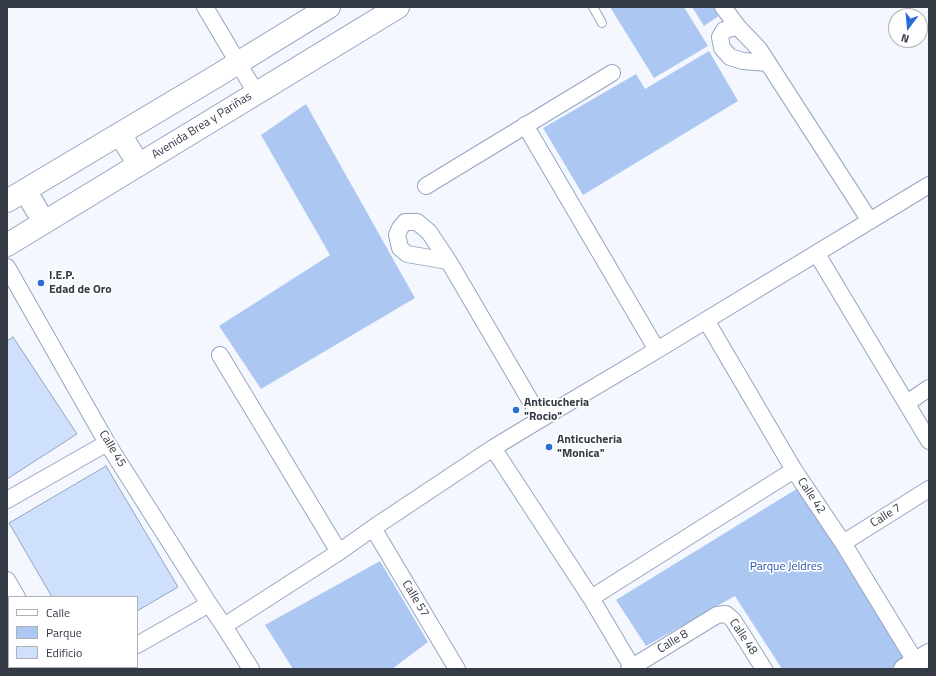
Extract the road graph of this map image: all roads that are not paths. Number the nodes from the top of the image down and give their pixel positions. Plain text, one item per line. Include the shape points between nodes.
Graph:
1 (206, 7) edge
2 (329, 7) edge
3 (398, 7) edge
4 (592, 7) edge
5 (723, 7) edge
6 (602, 23) dead end
7 (738, 27) junction
8 (239, 63) junction
9 (768, 64) junction
10 (612, 73) dead end
11 (256, 93) junction
12 (525, 125) junction
13 (120, 134) junction
14 (139, 164) junction
15 (426, 186) dead end
16 (929, 186) edge
17 (25, 190) junction
18 (7, 201) edge
19 (870, 221) junction
20 (44, 222) junction
21 (7, 245) edge
22 (817, 254) junction
23 (448, 261) dead end
24 (7, 267) edge
25 (706, 320) junction
26 (657, 350) junction
27 (220, 355) dead end
28 (929, 388) edge
29 (906, 403) junction
30 (541, 419) junction
31 (929, 442) edge
32 (107, 443) junction
33 (494, 448) junction
34 (794, 470) junction
35 (929, 489) edge
36 (7, 500) edge
37 (373, 528) junction
38 (843, 543) junction
39 (339, 552) junction
40 (7, 580) edge
41 (16, 596) edge
42 (591, 598) junction
43 (208, 604) junction
44 (717, 615) joint
45 (224, 626) junction
46 (138, 644) edge
47 (917, 663) edge
48 (631, 668) edge
49 (251, 669) edge
50 (457, 669) edge
51 (764, 669) edge

1 - 8 street
2 - 8 main road
3 - 11 main road, Avenida Brea y Pariñas
4 - 6 lane
5 - 7 street
7 - 9 street via 759,49
7 - 9 street via 724,30 720,37 722,48 730,57
8 - 11 street
8 - 13 main road
9 - 19 street
10 - 12 street
11 - 14 main road, Avenida Brea y Pariñas
12 - 15 street
12 - 26 street
13 - 14 main road
13 - 17 main road
14 - 20 main road, Avenida Brea y Pariñas
16 - 19 street
17 - 18 main road
17 - 20 main road
19 - 22 street
20 - 21 main road, Avenida Brea y Pariñas
22 - 25 street
22 - 29 street
23 - 30 street
24 - 32 street, Calle 45
25 - 26 street
25 - 34 street, Calle 42
26 - 30 street
27 - 39 street
28 - 29 street
29 - 31 street
30 - 33 street
32 - 36 street
32 - 43 street, Calle 45
33 - 37 street
33 - 42 street
34 - 38 street, Calle 42
34 - 42 street
35 - 38 street, Calle 7
37 - 39 street
37 - 50 street, Calle 57
38 - 47 street, Calle 42
39 - 45 street
40 - 41 street
42 - 48 street
43 - 45 street, Calle 45
43 - 46 street
44 - 48 street, Calle 8
44 - 51 street, Calle 48 via 726,614 733,620
45 - 49 street, Calle 45

